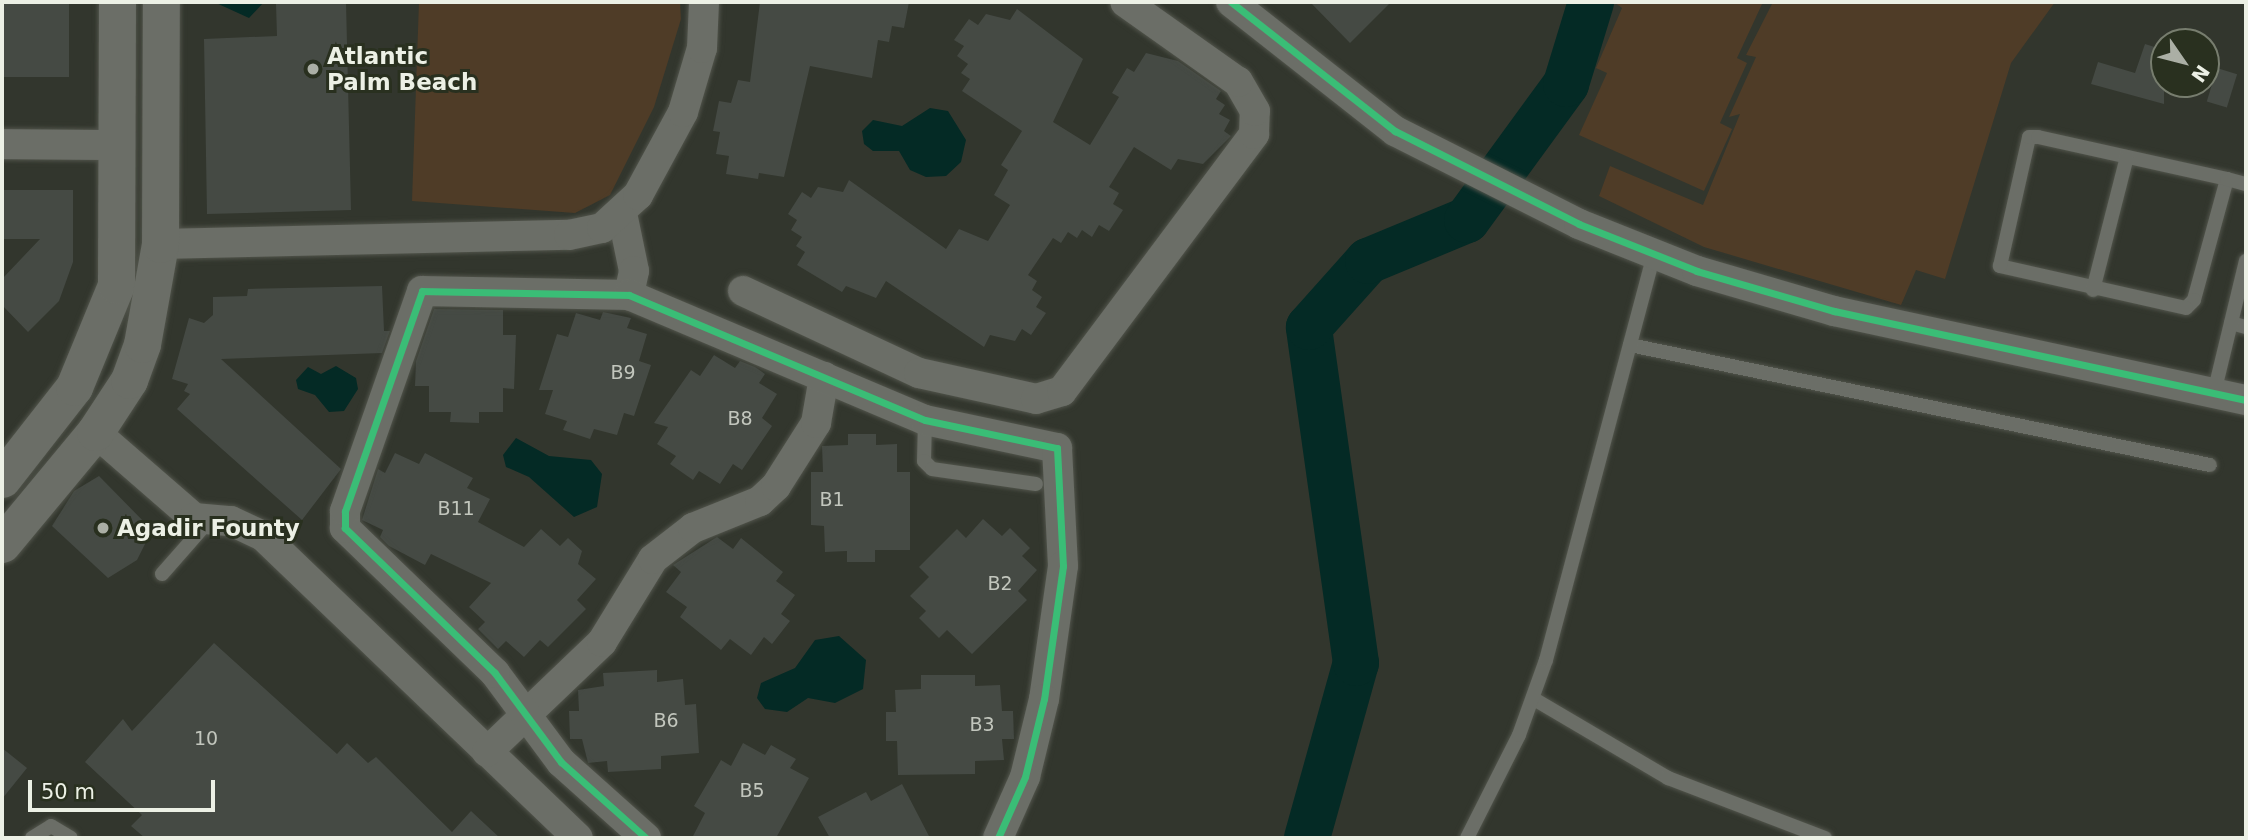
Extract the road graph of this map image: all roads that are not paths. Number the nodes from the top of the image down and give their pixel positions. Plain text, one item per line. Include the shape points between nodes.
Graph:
1 (117, 2) edge
2 (161, 2) edge
3 (704, 2) edge
4 (1125, 2) edge
5 (1231, 2) edge
6 (2, 144) edge
7 (119, 145) junction
8 (2127, 157) junction
9 (2227, 179) junction
10 (2246, 184) edge
11 (622, 213) junction
12 (160, 244) junction
13 (1654, 254) junction
14 (2246, 261) edge
15 (2093, 290) junction
16 (743, 291) dead end
17 (629, 295) junction
18 (2231, 323) junction
19 (2246, 327) edge
20 (1630, 345) junction
21 (824, 377) junction
22 (2214, 393) junction
23 (2246, 400) edge
24 (925, 420) junction
25 (95, 432) junction
26 (2210, 464) dead end
27 (2, 479) edge
28 (1036, 484) dead end
29 (207, 523) junction
30 (2, 544) edge
31 (162, 574) dead end
32 (1534, 699) junction
33 (528, 715) junction
34 (487, 752) junction
35 (1816, 837) edge
36 (32, 838) edge
37 (71, 838) edge
38 (578, 838) edge
39 (646, 838) edge
40 (998, 838) edge
41 (1467, 838) edge

1 - 7 street
2 - 12 street
3 - 11 street via 702,48 682,112 655,171
4 - 16 street via 1238,82 1255,111 1254,134 1062,391 1036,399 919,373
5 - 13 street via 1395,131 1579,223
6 - 7 street
7 - 27 street via 120,246 108,315 74,387
8 - 9 lane
8 - 15 lane
8 - 15 lane via 2034,136 2021,149 2000,266
9 - 10 lane
9 - 15 lane via 2190,305 2176,308
11 - 12 street via 602,228 569,235
11 - 17 street via 634,271
12 - 25 street via 153,305 134,368
13 - 20 lane
13 - 22 street via 1834,311
14 - 18 lane
17 - 21 street
17 - 33 street via 422,291 345,511 349,538 495,673
18 - 19 lane
18 - 22 lane
20 - 26 lane
20 - 32 lane
21 - 24 street
21 - 33 street via 816,424 776,486 760,501 692,528 653,559 614,629
22 - 23 street
24 - 28 lane via 924,461 932,469
24 - 40 street via 1045,442 1061,455 1063,566 1044,699 1025,777
25 - 29 street
25 - 30 street
29 - 31 lane
29 - 34 street via 231,521 263,536
32 - 35 lane via 1668,778
32 - 41 lane
33 - 34 street
33 - 39 street via 561,762
34 - 38 street
36 - 37 lane via 51,826

